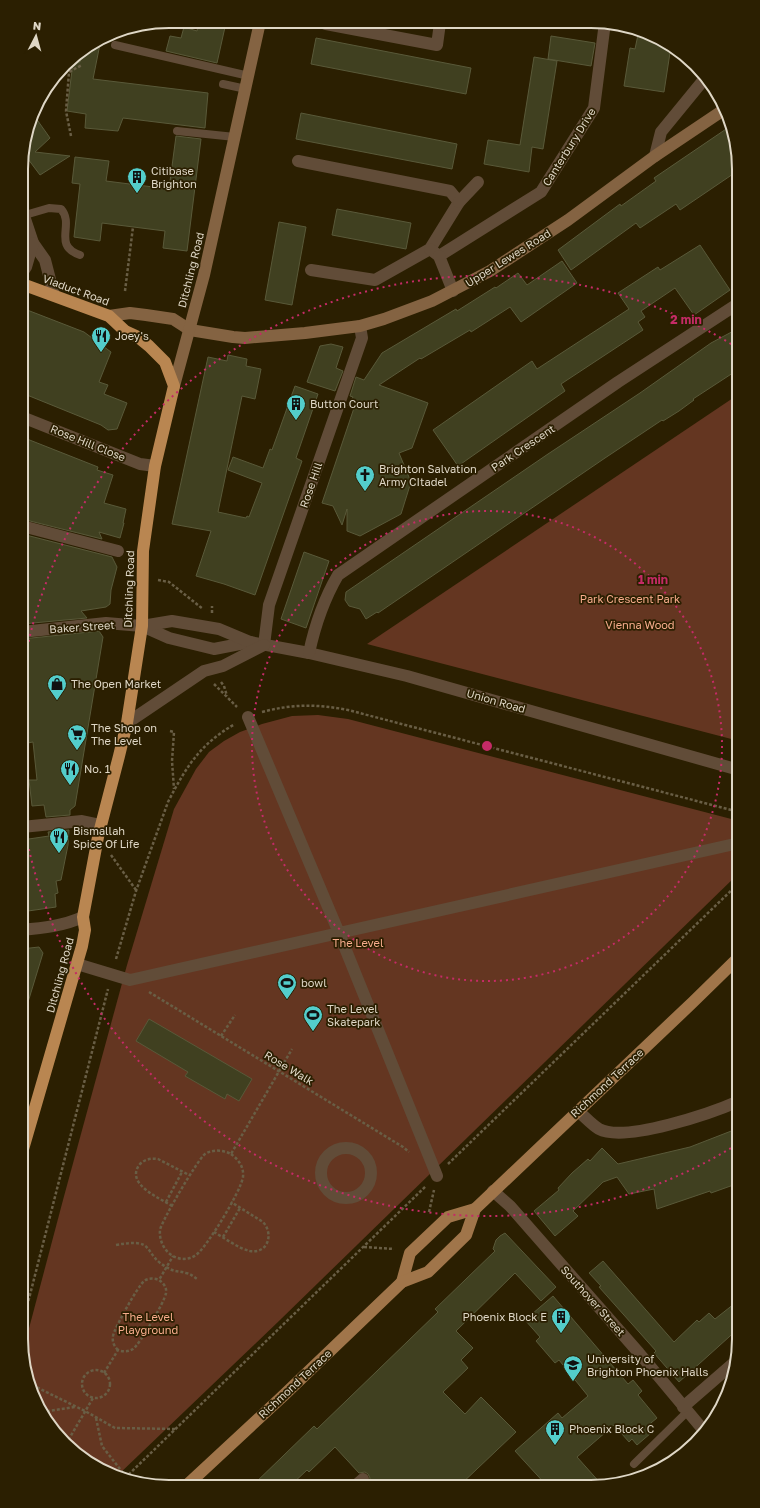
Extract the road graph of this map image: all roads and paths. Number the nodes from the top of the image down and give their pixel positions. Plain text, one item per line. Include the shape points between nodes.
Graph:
1 (259, 28) edge
2 (359, 28) edge
3 (439, 28) edge
4 (604, 30) dead end
5 (115, 45) dead end
6 (82, 65) dead end
7 (249, 76) junction
8 (702, 82) edge
9 (224, 84) dead end
10 (246, 89) junction
11 (720, 113) edge
12 (177, 131) dead end
13 (71, 136) dead end
14 (235, 137) junction
15 (655, 156) junction
16 (298, 161) dead end
17 (478, 182) dead end
18 (459, 202) junction
19 (28, 211) edge
20 (133, 227) dead end
21 (28, 229) edge
22 (32, 243) junction
23 (434, 252) junction
24 (80, 255) dead end
25 (28, 259) edge
26 (312, 270) dead end
27 (28, 286) edge
28 (125, 291) dead end
29 (453, 291) junction
30 (54, 296) junction
31 (732, 308) edge
32 (109, 316) junction
33 (360, 326) junction
34 (190, 330) junction
35 (174, 386) junction
36 (28, 419) edge
37 (155, 466) junction
38 (28, 528) edge
39 (118, 551) dead end
40 (143, 576) junction
41 (212, 616) dead end
42 (142, 626) junction
43 (28, 631) edge
44 (250, 642) junction
45 (264, 645) junction
46 (309, 653) junction
47 (248, 717) junction
48 (127, 723) junction
49 (170, 731) dead end
50 (732, 768) edge
51 (174, 790) junction
52 (732, 810) edge
53 (101, 825) junction
54 (28, 826) edge
55 (98, 837) junction
56 (732, 845) edge
57 (136, 890) junction
58 (83, 917) junction
59 (28, 929) edge
60 (339, 933) junction
61 (77, 964) junction
62 (732, 964) edge
63 (112, 974) junction
64 (130, 980) junction
65 (235, 1015) dead end
66 (221, 1036) junction
67 (292, 1049) dead end
68 (279, 1072) junction
69 (732, 1104) edge
70 (578, 1111) junction
71 (28, 1132) edge
72 (231, 1154) junction
73 (414, 1156) dead end
74 (182, 1172) junction
75 (189, 1176) junction
76 (437, 1176) joint
77 (493, 1191) junction
78 (343, 1198) joint
79 (166, 1202) junction
80 (231, 1202) junction
81 (172, 1206) junction
82 (240, 1208) junction
83 (475, 1209) junction
84 (429, 1213) dead end
85 (214, 1232) junction
86 (223, 1237) junction
87 (116, 1245) dead end
88 (364, 1247) dead end
89 (398, 1249) dead end
90 (173, 1256) junction
91 (166, 1267) junction
92 (197, 1279) dead end
93 (159, 1280) junction
94 (402, 1282) junction
95 (28, 1303) edge
96 (118, 1350) junction
97 (729, 1368) edge
98 (104, 1373) junction
99 (36, 1387) edge
100 (93, 1398) junction
101 (75, 1406) junction
102 (685, 1409) junction
103 (48, 1411) edge
104 (85, 1411) junction
105 (95, 1417) junction
106 (701, 1427) edge
107 (176, 1428) dead end
108 (69, 1439) edge
109 (634, 1464) dead end
110 (121, 1472) edge
111 (192, 1480) edge

1 - 7 street, Ditchling Road
2 - 3 street via 437,45
4 - 23 street, Canterbury Drive via 594,108 541,192
5 - 7 lane
6 - 13 path via 69,72 66,111
7 - 10 street, Ditchling Road
8 - 15 street via 661,132
9 - 10 lane
10 - 14 street, Ditchling Road
11 - 15 street, Upper Lewes Road
12 - 14 lane
14 - 34 street, Ditchling Road
15 - 29 street, Upper Lewes Road via 568,220 490,271
16 - 18 street via 450,191
17 - 18 street, Canterbury Drive
18 - 23 street, Canterbury Drive
19 - 24 lane via 49,208 61,210 66,218 66,246
20 - 28 path
21 - 22 street
22 - 25 street
22 - 30 street via 45,260
23 - 26 street, Canterbury Drive via 375,280
23 - 29 street
27 - 30 highway, Viaduct Road
29 - 33 street, Upper Lewes Road via 410,310
30 - 32 highway, Viaduct Road
31 - 46 street, Park Crescent via 618,382 338,575 316,625
32 - 34 street, Viaduct Road via 130,313 157,317 173,320
32 - 35 highway via 125,331 150,346 165,362
33 - 34 street, Upper Lewes Road via 245,338
33 - 45 street, Rose Hill via 362,338 269,605
34 - 35 street, Ditchling Road
35 - 37 highway, Ditchling Road
36 - 37 street, Rose Hill Close via 140,464
37 - 40 highway, Ditchling Road via 143,551
38 - 39 street
40 - 41 path via 169,582
40 - 42 highway, Ditchling Road
42 - 43 street, Baker Street via 106,623
42 - 44 street, Union Road via 172,620 219,629
42 - 44 street, Union Road via 168,638 214,648
42 - 48 highway, Ditchling Road
44 - 45 street, Union Road
45 - 46 street, Union Road
45 - 48 street via 223,666 204,671
46 - 50 street, Union Road via 407,676
47 - 51 path via 226,729 204,747 184,772
47 - 52 path via 279,707 317,705 336,708
47 - 60 street
48 - 53 highway, Ditchling Road
49 - 51 path via 174,732
51 - 57 path
53 - 54 street via 82,821
53 - 55 highway, Ditchling Road
55 - 57 path
55 - 58 highway, Ditchling Road
56 - 60 street
57 - 63 path
58 - 59 street via 70,923
58 - 61 highway, Ditchling Road via 85,930
60 - 64 street
60 - 76 street
61 - 63 street
61 - 71 highway, Ditchling Road
62 - 70 main road, Richmond Terrace
63 - 64 street
63 - 95 path
64 - 66 path, Rose Walk
65 - 66 path
66 - 68 path, Rose Walk
67 - 68 path
68 - 72 path
68 - 73 path, Rose Walk
69 - 70 street via 667,1125 624,1132 599,1129
70 - 77 main road, Richmond Terrace
72 - 75 path via 216,1150 204,1154
72 - 80 path via 240,1163 243,1176
74 - 75 path
74 - 79 path
74 - 79 path via 158,1159 146,1160 140,1165 136,1174 140,1186
75 - 81 path
76 - 84 path
77 - 83 main road, Richmond Terrace
77 - 102 street, Southover Street via 510,1206
78 - 78 street via 328,1191 321,1175 325,1159 339,1149 348,1148 363,1156 368,1163 370,1180 360,1194 352,1198
79 - 81 path
80 - 82 path
80 - 85 path
81 - 90 path via 163,1220 160,1233 164,1248
82 - 86 path
82 - 86 path via 266,1225 269,1231 267,1243 259,1250 251,1251
83 - 94 main road, Richmond Terrace via 466,1234 428,1272
83 - 94 main road, Richmond Terrace via 448,1217 410,1253
85 - 86 path
85 - 90 path via 203,1250 195,1256 183,1259
87 - 91 path via 136,1242 144,1244
88 - 89 path
90 - 91 path
91 - 92 path via 176,1272 188,1273
91 - 93 path
93 - 96 path via 146,1280 138,1290 114,1332 113,1342
93 - 96 path via 166,1290 159,1309 134,1348 125,1352
94 - 111 main road, Richmond Terrace
96 - 98 path
97 - 102 street
98 - 100 path via 111,1382 110,1390 102,1397
98 - 100 path via 99,1370 89,1372 83,1380 83,1390
99 - 101 path
100 - 104 path
101 - 103 path
101 - 104 path
102 - 106 street, Southover Street
102 - 109 lane
104 - 105 path
104 - 108 path
105 - 107 path via 115,1428
105 - 110 path via 102,1446

